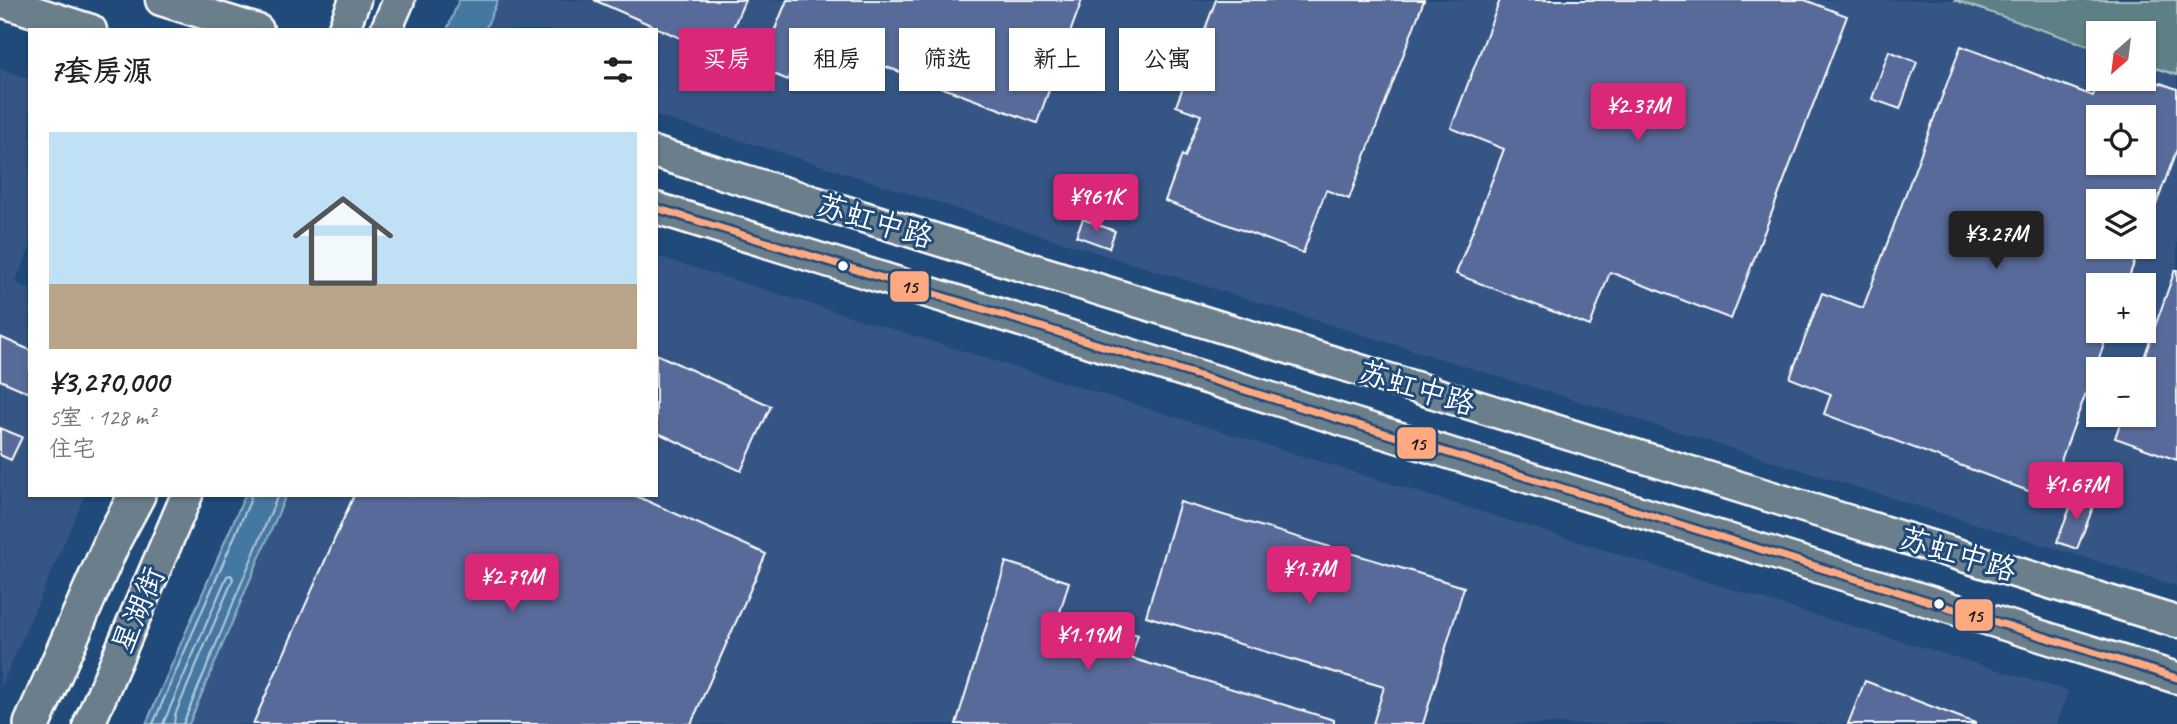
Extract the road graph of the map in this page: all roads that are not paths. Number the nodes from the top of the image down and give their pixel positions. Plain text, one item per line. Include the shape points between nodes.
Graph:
1 (161, 0) edge
2 (355, 0) edge
3 (399, 0) edge
4 (0, 1) edge
5 (85, 28) edge
6 (252, 28) edge
7 (345, 28) edge
8 (387, 28) edge
9 (658, 154) edge
10 (658, 209) edge
11 (136, 497) edge
12 (144, 497) edge
13 (186, 497) edge
14 (2177, 622) edge
15 (2177, 678) edge
16 (32, 724) edge
17 (46, 724) edge
18 (89, 724) edge

1 - 6 main road
2 - 7 main road
3 - 8 main road
4 - 5 main road
9 - 14 main road, 苏虹中路
10 - 15 main road, 苏虹中路
11 - 16 highway
12 - 17 main road, 星湖街
13 - 18 main road, 星湖街

